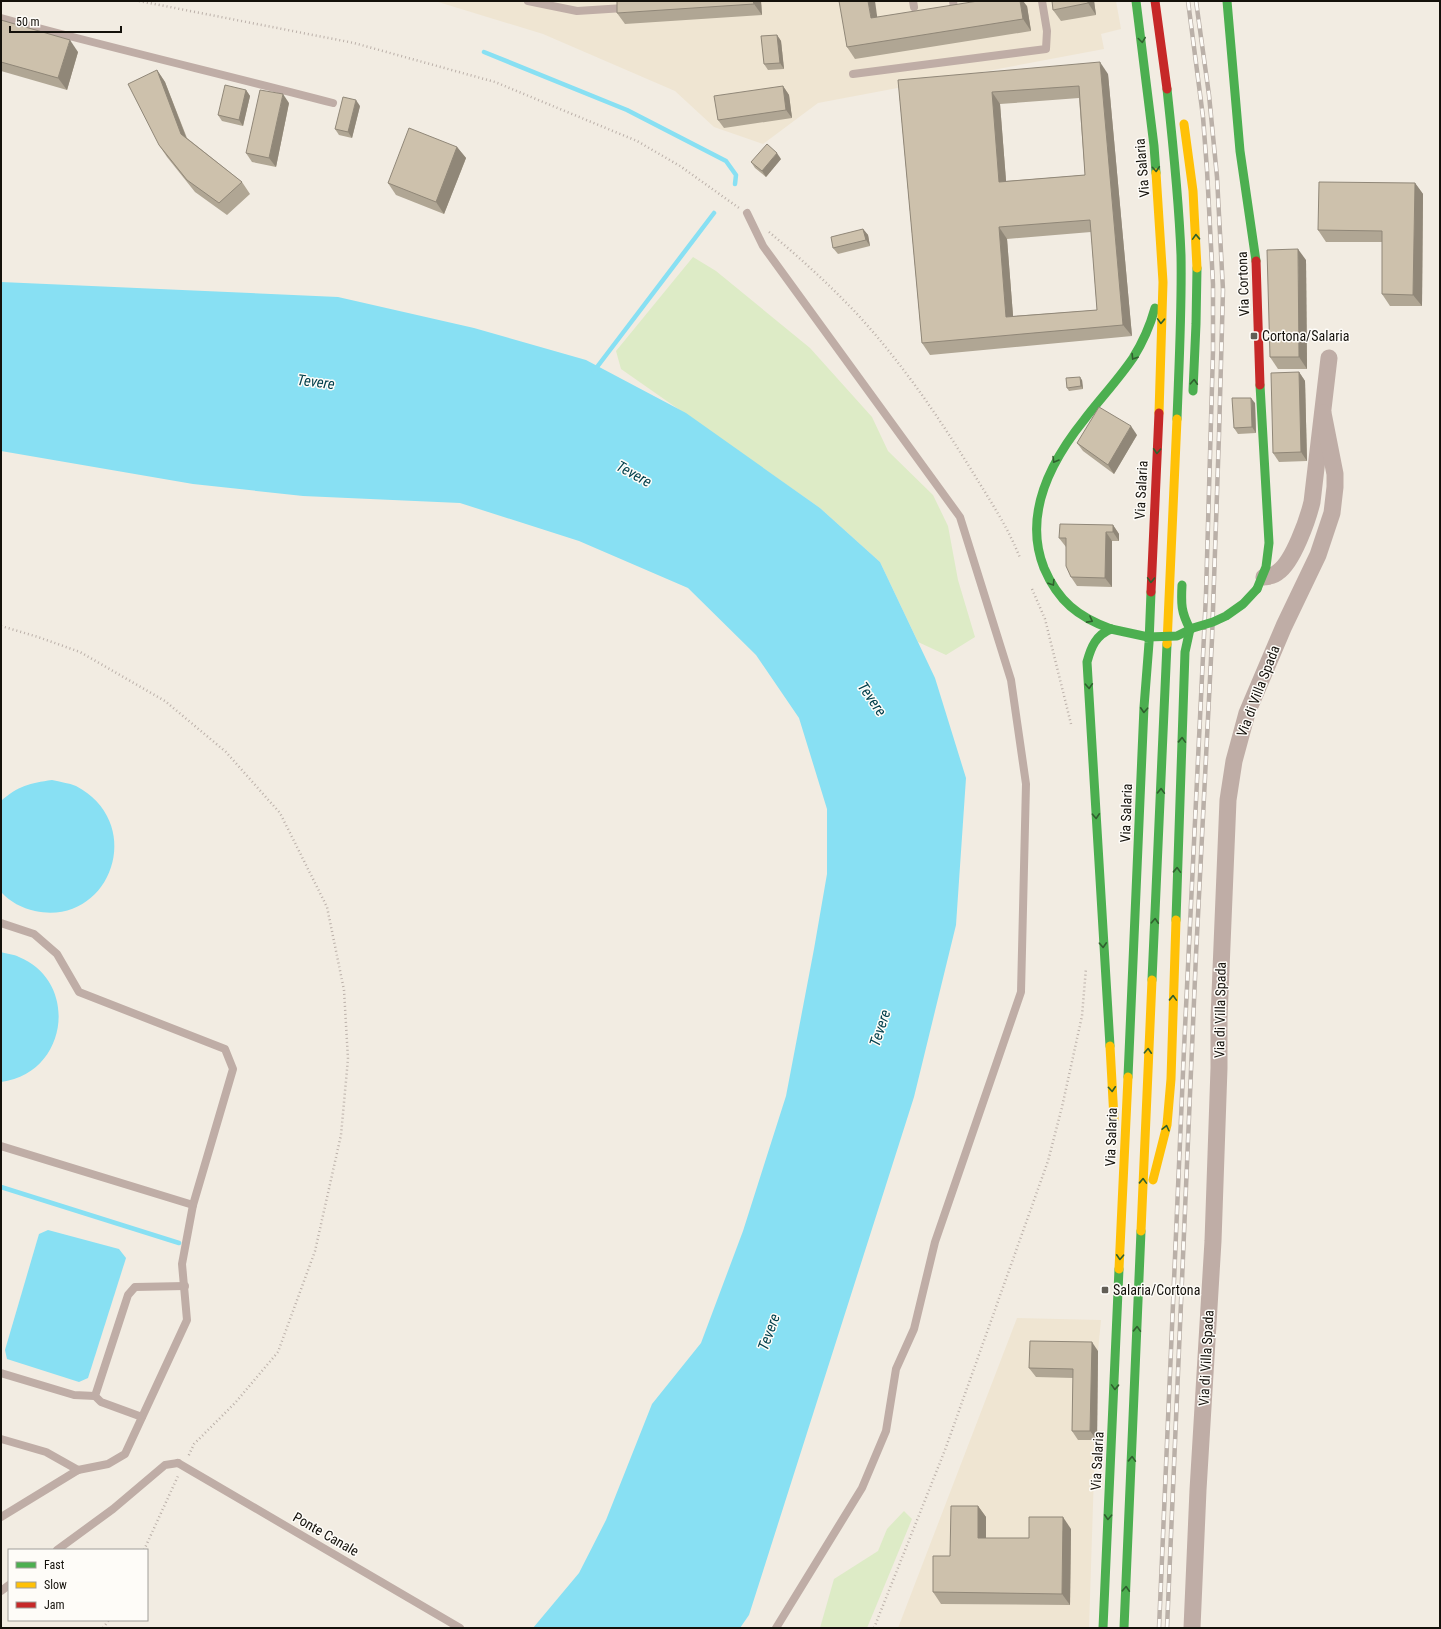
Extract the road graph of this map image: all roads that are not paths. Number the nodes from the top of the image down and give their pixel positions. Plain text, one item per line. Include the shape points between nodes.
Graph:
1 (528, 1) edge
2 (1042, 1) edge
3 (1136, 1) edge
4 (1155, 1) edge
5 (1227, 1) edge
6 (624, 8) edge
7 (1, 18) edge
8 (1163, 54) junction
9 (853, 74) dead end
10 (1177, 97) dead end
11 (333, 103) dead end
12 (1182, 115) dead end
13 (747, 213) road end
14 (1163, 282) junction
15 (1329, 358) dead end
16 (1192, 400) dead end
17 (1323, 413) junction
18 (1182, 578) dead end
19 (1260, 583) junction
20 (1071, 609) junction
21 (1075, 620) dead end
22 (1140, 622) dead end
23 (1131, 623) dead end
24 (1111, 629) junction
25 (1190, 629) junction
26 (1083, 647) dead end
27 (1087, 662) junction
28 (1, 923) edge
29 (1114, 1125) dead end
30 (1, 1146) edge
31 (1115, 1147) dead end
32 (193, 1205) junction
33 (1122, 1218) junction
34 (1140, 1248) junction
35 (185, 1286) junction
36 (1, 1373) edge
37 (95, 1396) junction
38 (142, 1417) junction
39 (1, 1439) edge
40 (78, 1470) junction
41 (1, 1517) edge
42 (58, 1549) edge
43 (460, 1628) edge
44 (776, 1628) edge
45 (1103, 1628) edge
46 (1124, 1628) edge
47 (1192, 1628) edge

1 - 6 lane via 577,11
2 - 9 lane via 1047,31 1046,49
3 -> 14 main road, Via Salaria via 1154,146
4 - 8 main road
5 - 19 main road, Via Cortona via 1240,151 1256,257 1269,543
7 - 11 lane
8 - 10 main road
34 -> 8 main road via 1179,364 1179,221
16 -> 12 main road via 1197,276 1195,209 1193,178
13 - 44 lane via 763,246 960,517 1011,680 1026,784 1021,992 935,1242 914,1329 896,1369 886,1431 862,1488
14 -> 20 main road via 1142,344 1061,451 1051,467 1042,492 1036,522 1039,555 1050,581
14 -> 33 main road, Via Salaria
15 - 17 street, Via di Villa Spada
17 - 19 street, Via di Villa Spada via 1312,502 1307,521 1282,569
17 - 47 street, Via di Villa Spada via 1335,474 1332,513 1318,555 1284,626 1245,719 1235,755 1228,800 1213,1241
18 - 25 main road via 1181,606
19 - 25 main road, bridge via 1243,603 1224,617
20 - 21 main road
20 -> 24 main road
22 - 25 main road
23 - 24 main road
24 - 25 main road, bridge via 1134,636 1152,637 1181,635
24 - 27 main road via 1097,638
34 -> 25 main road via 1168,1118 1185,652
26 - 27 main road
27 -> 29 main road
28 - 32 lane via 34,934 57,954 79,992 225,1049 233,1068
30 - 32 lane
31 - 33 main road
32 - 35 lane via 182,1264
33 -> 45 main road, Via Salaria
46 -> 34 main road
35 - 37 lane via 135,1287 128,1295
35 - 38 lane via 187,1320
36 - 37 lane via 74,1395
37 - 38 lane via 101,1402
38 - 40 lane via 125,1454 108,1464
39 - 40 lane via 46,1452
40 - 41 lane
42 - 43 lane, Ponte Canale, bridge via 165,1465 181,1463

